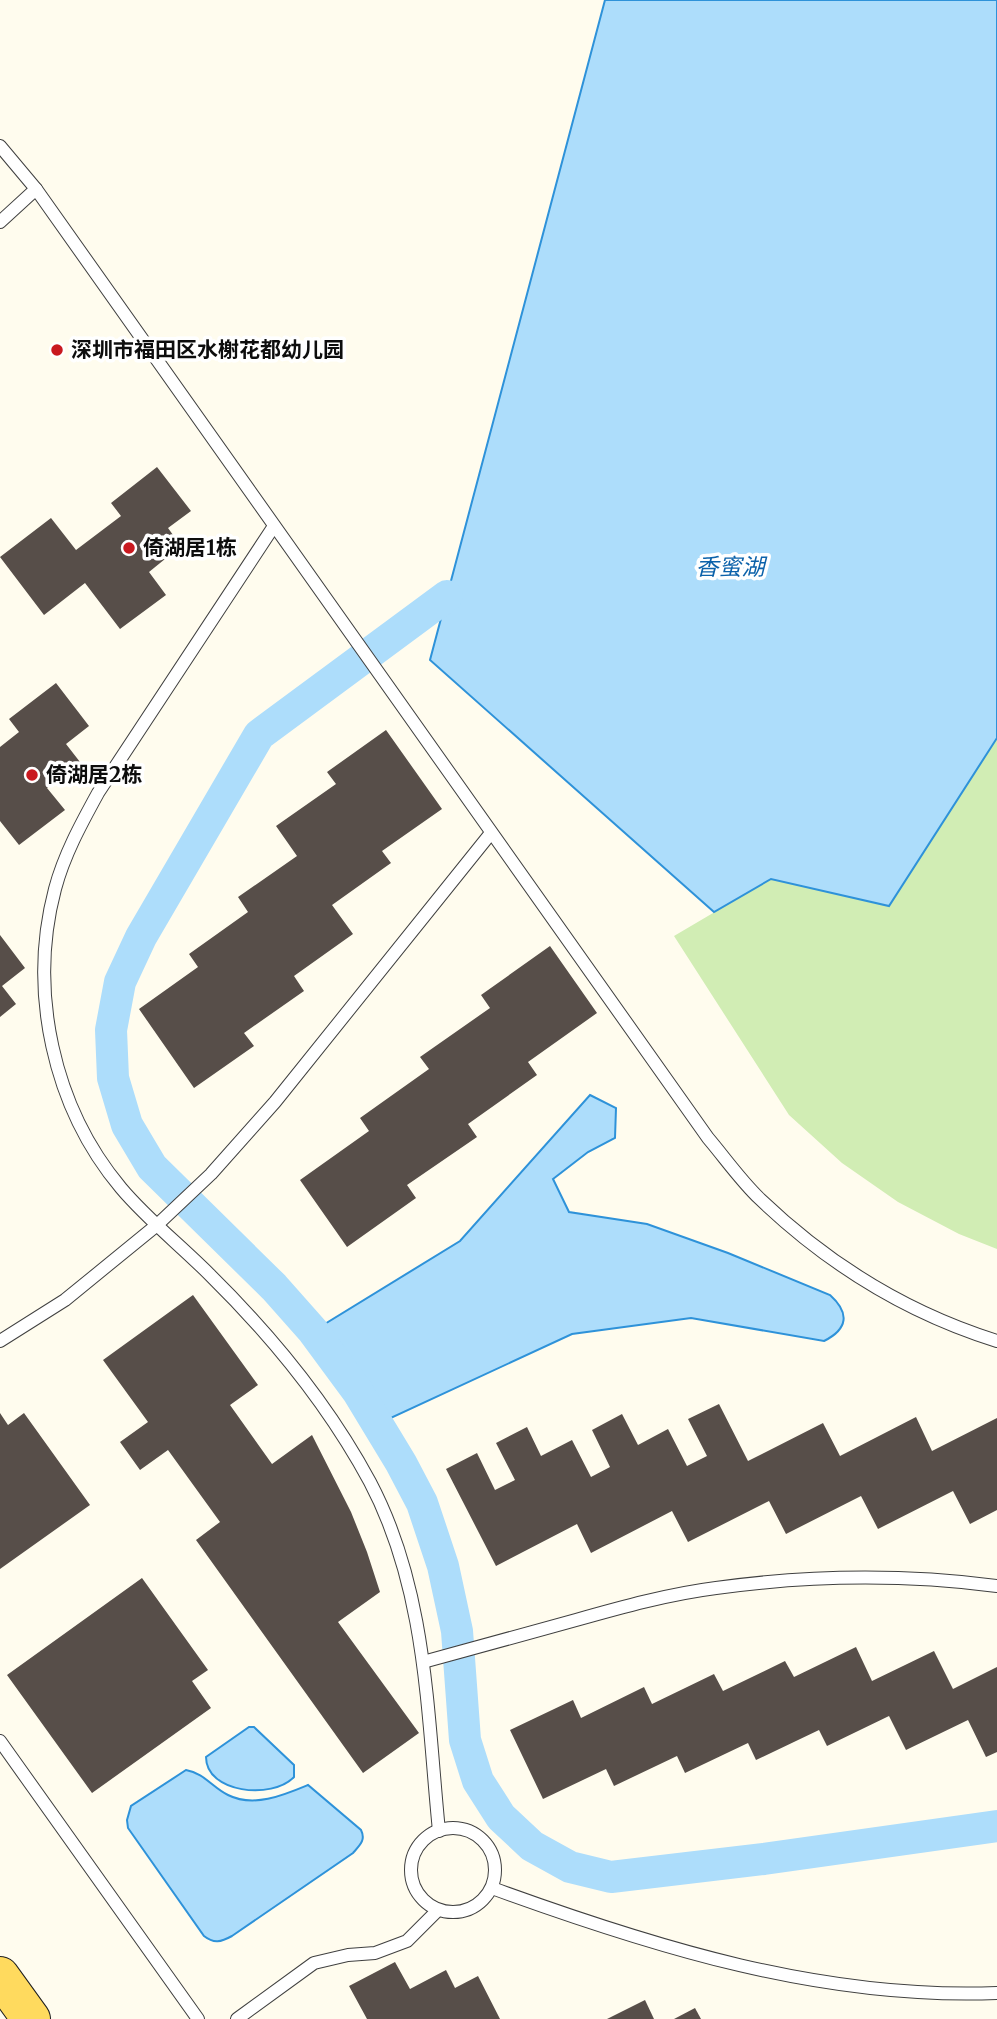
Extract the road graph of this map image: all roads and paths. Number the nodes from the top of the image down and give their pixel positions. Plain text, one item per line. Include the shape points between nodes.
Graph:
1 (0, 146) edge
2 (36, 189) junction
3 (0, 222) edge
4 (274, 526) junction
5 (491, 833) junction
6 (158, 1225) junction
7 (0, 1341) edge
8 (997, 1341) edge
9 (997, 1586) edge
10 (423, 1662) junction
11 (0, 1741) edge
12 (439, 1831) junction
13 (492, 1888) junction
14 (438, 1910) junction
15 (0, 1976) edge
16 (997, 1993) edge
17 (31, 2019) edge
18 (198, 2019) edge
19 (237, 2019) edge

1 - 2 lane
2 - 3 lane
2 - 4 lane
4 - 5 lane
4 - 6 lane via 98,793 73,840 55,890 46,942 44,994 67,1097 98,1155
5 - 6 lane via 275,1102
5 - 8 lane via 708,1138 759,1198 818,1250 883,1293 954,1328
6 - 7 lane via 65,1300
6 - 10 lane via 277,1346 347,1443 388,1517 407,1576
9 - 10 lane via 873,1577 714,1588 636,1604
10 - 12 lane
11 - 18 lane
12 - 13 lane via 468,1831 487,1844 493,1856
12 - 14 lane via 418,1846 411,1867 418,1894
13 - 14 lane via 473,1908 453,1913
13 - 16 lane via 653,1942 820,1982 936,1994
14 - 19 lane via 407,1941 375,1953 314,1963
15 - 17 main road

